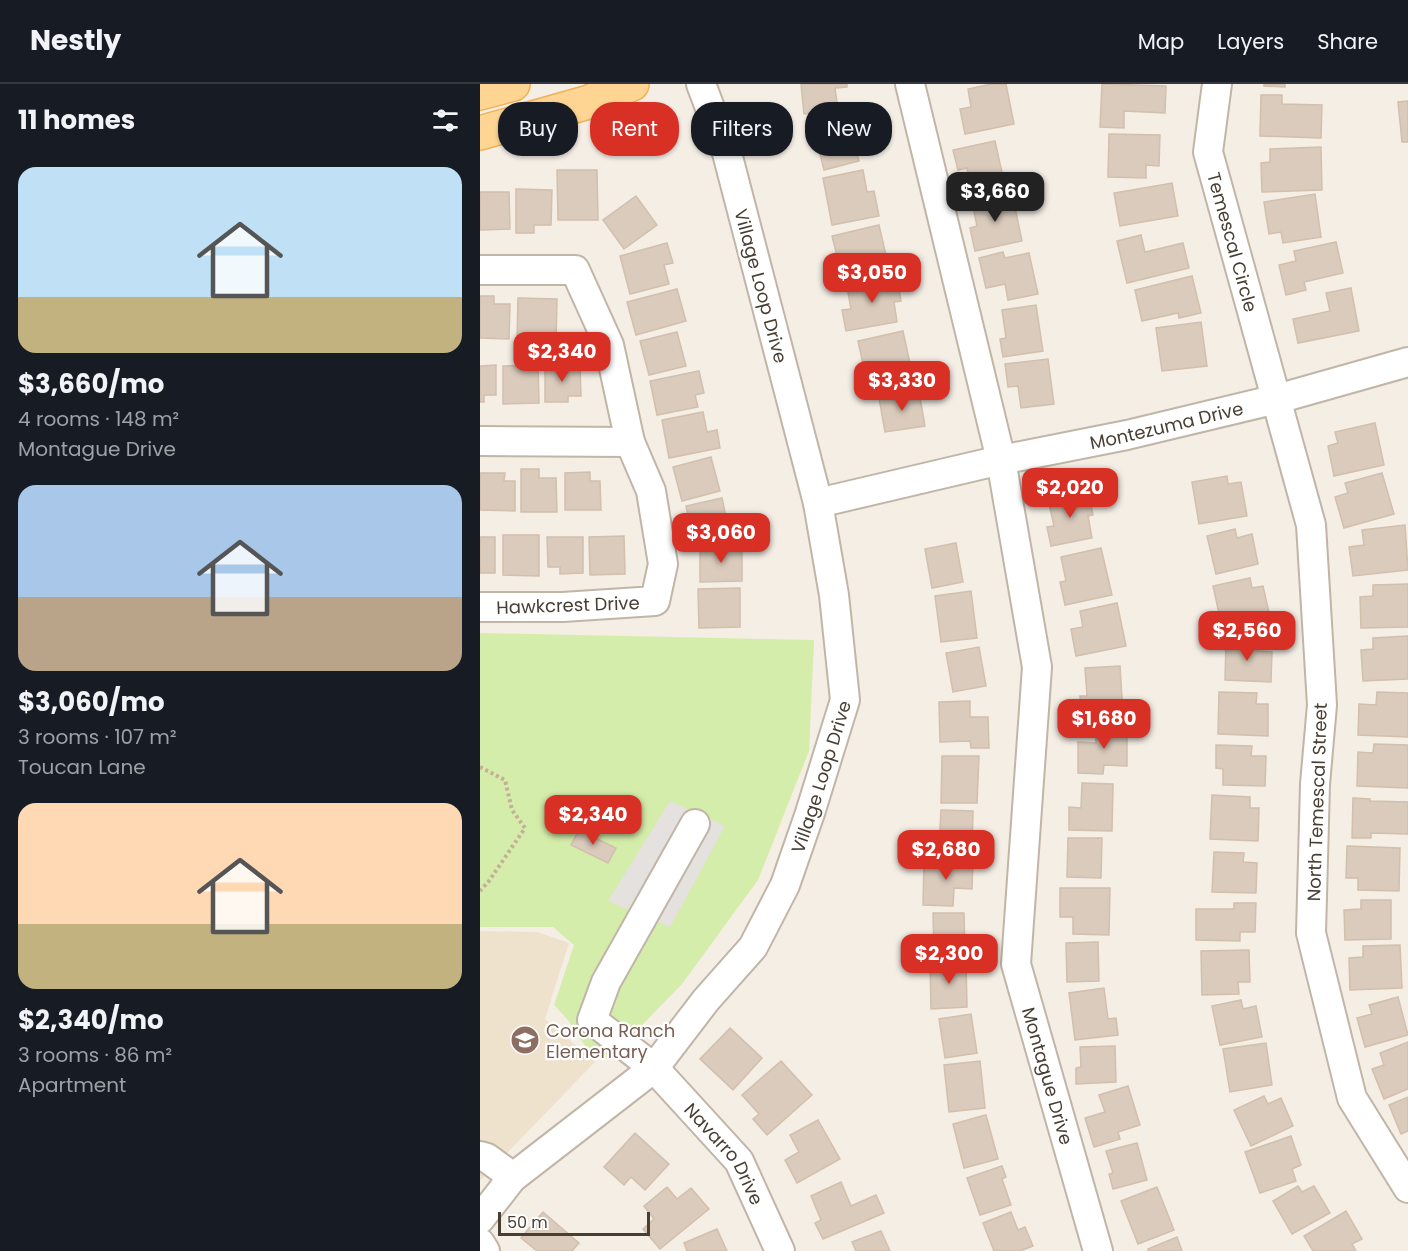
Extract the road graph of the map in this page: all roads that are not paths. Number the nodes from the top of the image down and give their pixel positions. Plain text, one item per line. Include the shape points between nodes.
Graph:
1 (513, 84) edge
2 (632, 84) edge
3 (701, 84) edge
4 (910, 84) edge
5 (1216, 84) edge
6 (480, 93) edge
7 (480, 133) edge
8 (480, 270) edge
9 (1408, 362) edge
10 (1277, 399) junction
11 (480, 441) edge
12 (630, 442) junction
13 (1001, 460) junction
14 (818, 503) junction
15 (480, 608) edge
16 (695, 824) dead end
17 (654, 1068) junction
18 (480, 1156) edge
19 (513, 1177) junction
20 (1408, 1188) edge
21 (480, 1219) edge
22 (480, 1243) edge
23 (485, 1251) edge
24 (780, 1251) edge
25 (1098, 1251) edge

1 - 6 main road
2 - 7 main road via 589,102
3 - 14 street, Village Loop Drive via 727,153
4 - 13 street, Montague Drive
5 - 10 street, Temescal Circle via 1208,152
8 - 12 street via 575,270 609,345
9 - 10 street, Montezuma Drive
10 - 13 street, Montezuma Drive
10 - 20 street, North Temescal Street via 1311,525 1317,610 1322,705 1315,784 1311,933 1352,1098
11 - 12 street
12 - 15 street, Hawkcrest Drive via 651,491 655,512 663,564 655,601
13 - 14 street, Montezuma Drive
13 - 25 street, Montague Drive via 1037,667 1016,964
14 - 17 street, Village Loop Drive via 834,595 845,700 785,885 753,947 705,1000
16 - 17 street, Navarro Drive via 606,982 592,1020
17 - 19 street, Village Loop Drive
17 - 24 street, Navarro Drive via 739,1161
18 - 19 street
19 - 21 street, Village Loop Drive
22 - 23 street

